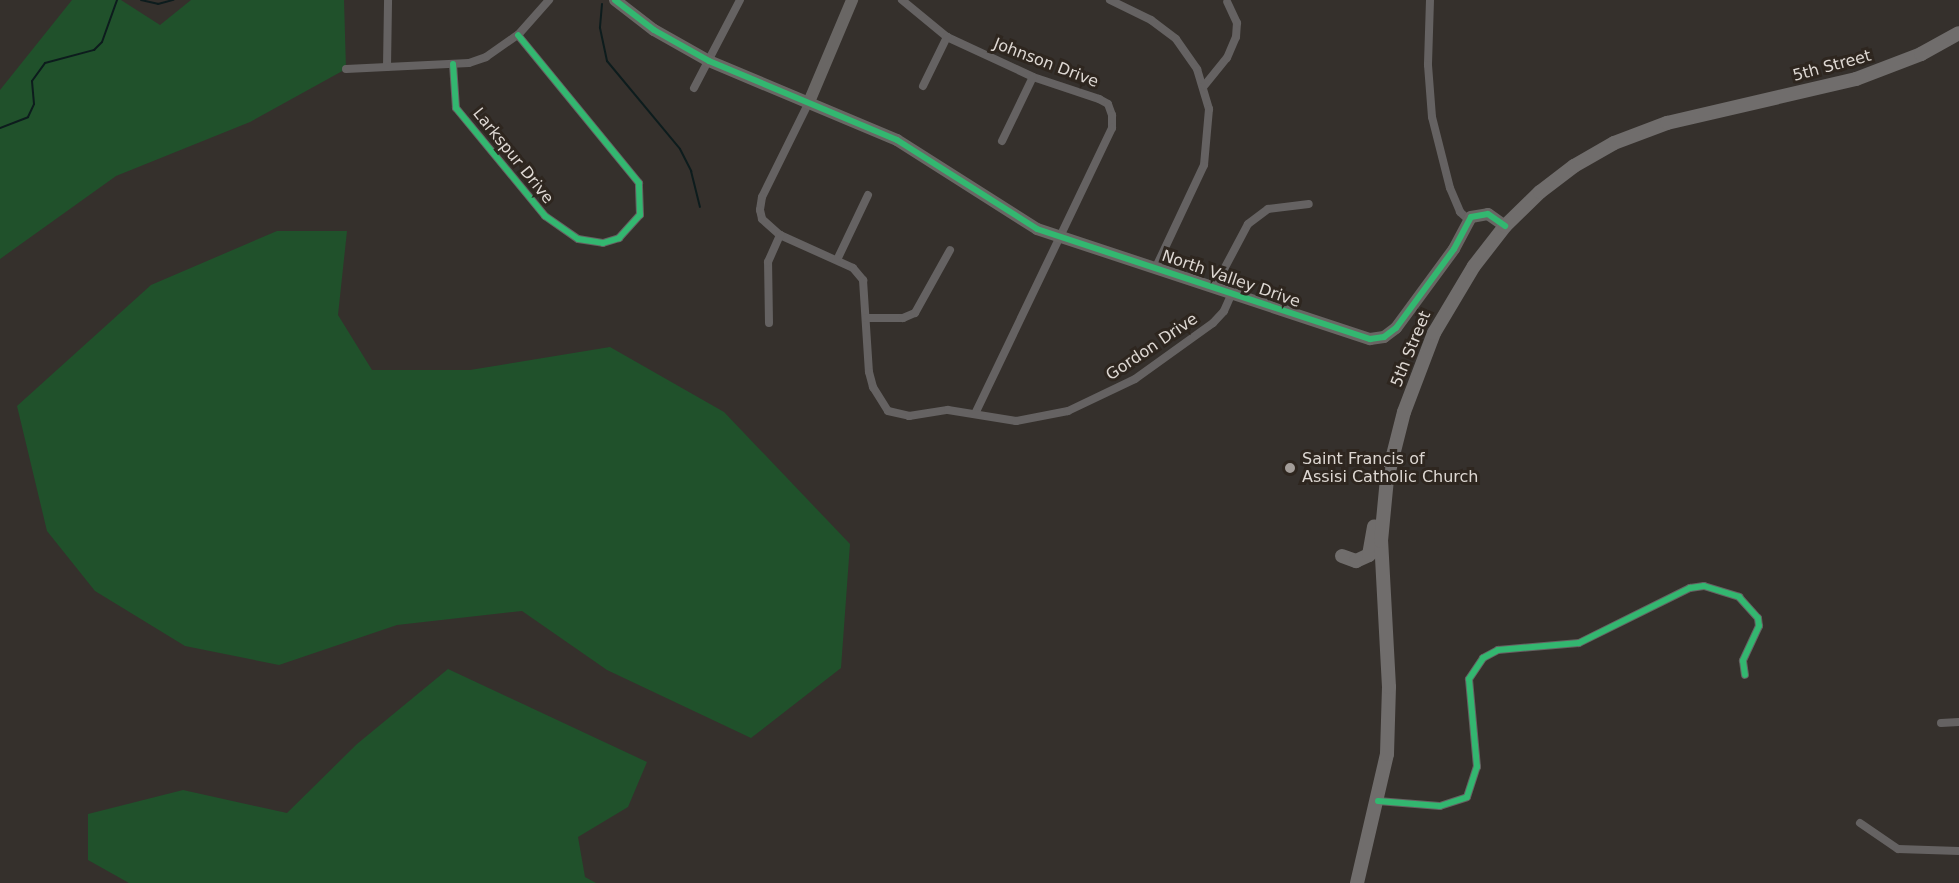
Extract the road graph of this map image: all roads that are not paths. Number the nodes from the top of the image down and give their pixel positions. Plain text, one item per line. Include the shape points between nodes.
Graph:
1 (388, 0) edge
2 (549, 0) edge
3 (740, 0) edge
4 (852, 0) edge
5 (902, 0) edge
6 (1110, 0) edge
7 (1430, 0) edge
8 (619, 1) edge
9 (1227, 2) dead end
10 (1959, 33) edge
11 (518, 35) junction
12 (947, 37) junction
13 (710, 61) junction
14 (453, 64) junction
15 (387, 67) junction
16 (346, 69) dead end
17 (1033, 76) junction
18 (923, 86) dead end
19 (1204, 86) junction
20 (694, 88) dead end
21 (809, 102) junction
22 (1002, 141) dead end
23 (868, 195) dead end
24 (1310, 204) dead end
25 (1469, 220) junction
26 (1505, 226) junction
27 (780, 235) junction
28 (1059, 238) junction
29 (950, 250) dead end
30 (837, 260) junction
31 (1156, 267) junction
32 (1214, 288) junction
33 (1232, 295) junction
34 (866, 318) junction
35 (769, 323) dead end
36 (976, 412) junction
37 (1385, 490) junction
38 (1342, 556) dead end
39 (1745, 675) dead end
40 (1959, 722) edge
41 (1941, 723) dead end
42 (1378, 801) junction
43 (1860, 823) dead end
44 (1959, 850) edge
45 (1363, 856) junction
46 (1347, 883) edge
47 (1357, 883) edge

1 - 15 street
2 - 11 street
3 - 13 street
4 - 21 street
5 - 12 street, Johnson Drive
6 - 19 street via 1171,34 1192,61
7 - 25 street via 1428,65 1432,117 1450,188 1460,212
8 - 13 street, North Valley Drive
9 - 19 street via 1237,23 1236,37 1227,58
10 - 26 main road, 5th Street via 1921,54 1856,79 1666,123 1614,143 1558,177
11 - 14 street via 486,57
11 - 14 street, Larkspur Drive via 639,183 643,197 640,215 619,238 603,243 578,239 545,216 456,108
12 - 17 street, Johnson Drive
12 - 18 street
13 - 20 street
13 - 21 street, North Valley Drive
14 - 15 street
15 - 16 street
17 - 22 street
17 - 28 street, Johnson Drive via 1099,99 1108,104 1112,115 1112,128
19 - 31 street via 1210,115 1207,154
21 - 27 street, Gordon Drive via 762,197 762,219
21 - 28 street, North Valley Drive via 897,140 1012,216
23 - 30 street
24 - 32 street via 1268,209 1248,224
25 - 26 street via 1485,214
25 - 33 street, North Valley Drive via 1454,249 1400,323 1384,337 1370,339
26 - 37 main road, 5th Street via 1462,283 1434,333 1401,420
27 - 30 street, Gordon Drive
27 - 35 street via 768,262
28 - 31 street, North Valley Drive
28 - 36 street, Johnson Drive
29 - 34 street via 915,313 903,318
30 - 34 street, Gordon Drive via 853,268 862,280
31 - 32 street, North Valley Drive
32 - 33 street, North Valley Drive
33 - 36 street, Gordon Drive via 1213,323 1108,395 1068,411 1016,421
34 - 36 street, Gordon Drive via 869,372 888,411 909,416 948,410
37 - 38 main road via 1374,518 1369,555 1356,561
37 - 42 main road, 5th Street via 1381,552 1389,710
39 - 42 street via 1743,661 1759,626 1758,618 1739,597 1704,586 1690,588 1579,643 1498,650 1483,658 1469,679 1477,767 1467,797 1440,806
40 - 41 street
42 - 45 main road, 5th Street
43 - 44 street via 1898,849
45 - 46 main road, 5th Street
45 - 47 main road, 5th Street

